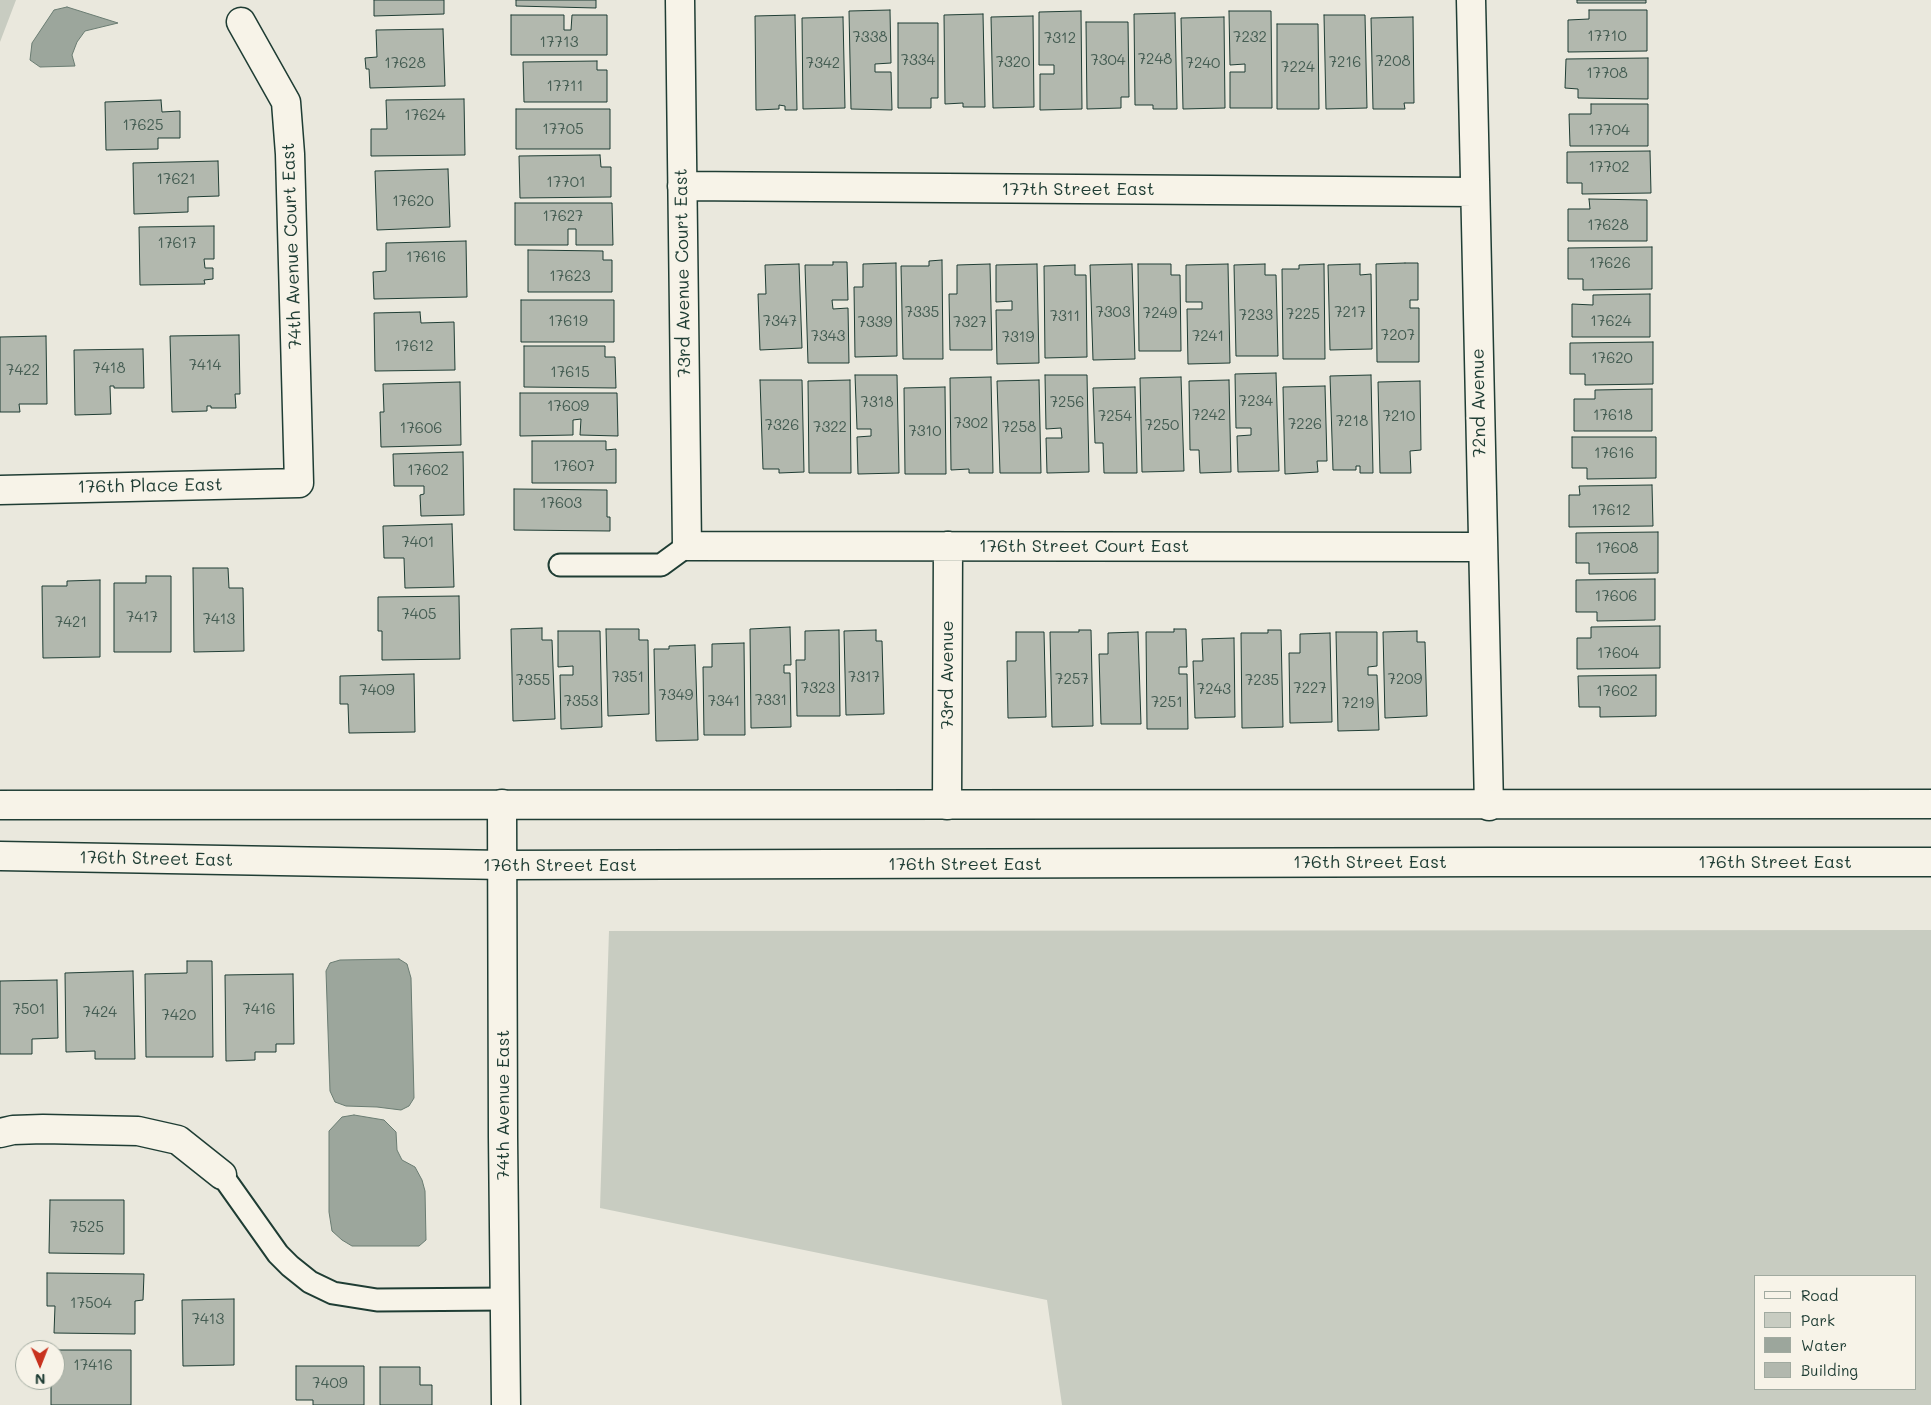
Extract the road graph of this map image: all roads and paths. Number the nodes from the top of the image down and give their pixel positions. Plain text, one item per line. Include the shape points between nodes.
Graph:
1 (680, 0) edge
2 (1471, 0) edge
3 (242, 22) dead end
4 (682, 186) junction
5 (1474, 192) junction
6 (299, 483) joint
7 (0, 490) edge
8 (687, 546) junction
9 (948, 546) junction
10 (1482, 546) junction
11 (560, 565) dead end
12 (502, 804) junction
13 (1931, 804) edge
14 (0, 805) edge
15 (947, 805) junction
16 (1489, 806) junction
17 (0, 856) edge
18 (1931, 862) edge
19 (503, 865) junction
20 (0, 1133) edge
21 (222, 1175) joint
22 (505, 1299) junction
23 (506, 1405) edge

1 - 4 street, 73rd Avenue Court East
2 - 5 street, 72nd Avenue
3 - 6 street, 74th Avenue Court East via 286,102
4 - 5 street, 177th Street East
4 - 8 street, 73rd Avenue Court East
5 - 10 street, 72nd Avenue
6 - 7 street, 176th Place East
8 - 9 street, 176th Street Court East
8 - 11 lane via 661,565
9 - 10 street, 176th Street Court East
9 - 15 street, 73rd Avenue
10 - 16 street, 72nd Avenue
12 - 14 street
12 - 15 street
12 - 19 street, 74th Avenue East
13 - 16 street
15 - 16 street
17 - 19 street, 176th Street East
18 - 19 street, 176th Street East
19 - 22 street, 74th Avenue East
20 - 21 street via 43,1129 138,1131 178,1140
21 - 22 lane via 278,1254 310,1282 333,1293 377,1300
22 - 23 street, 74th Avenue East

